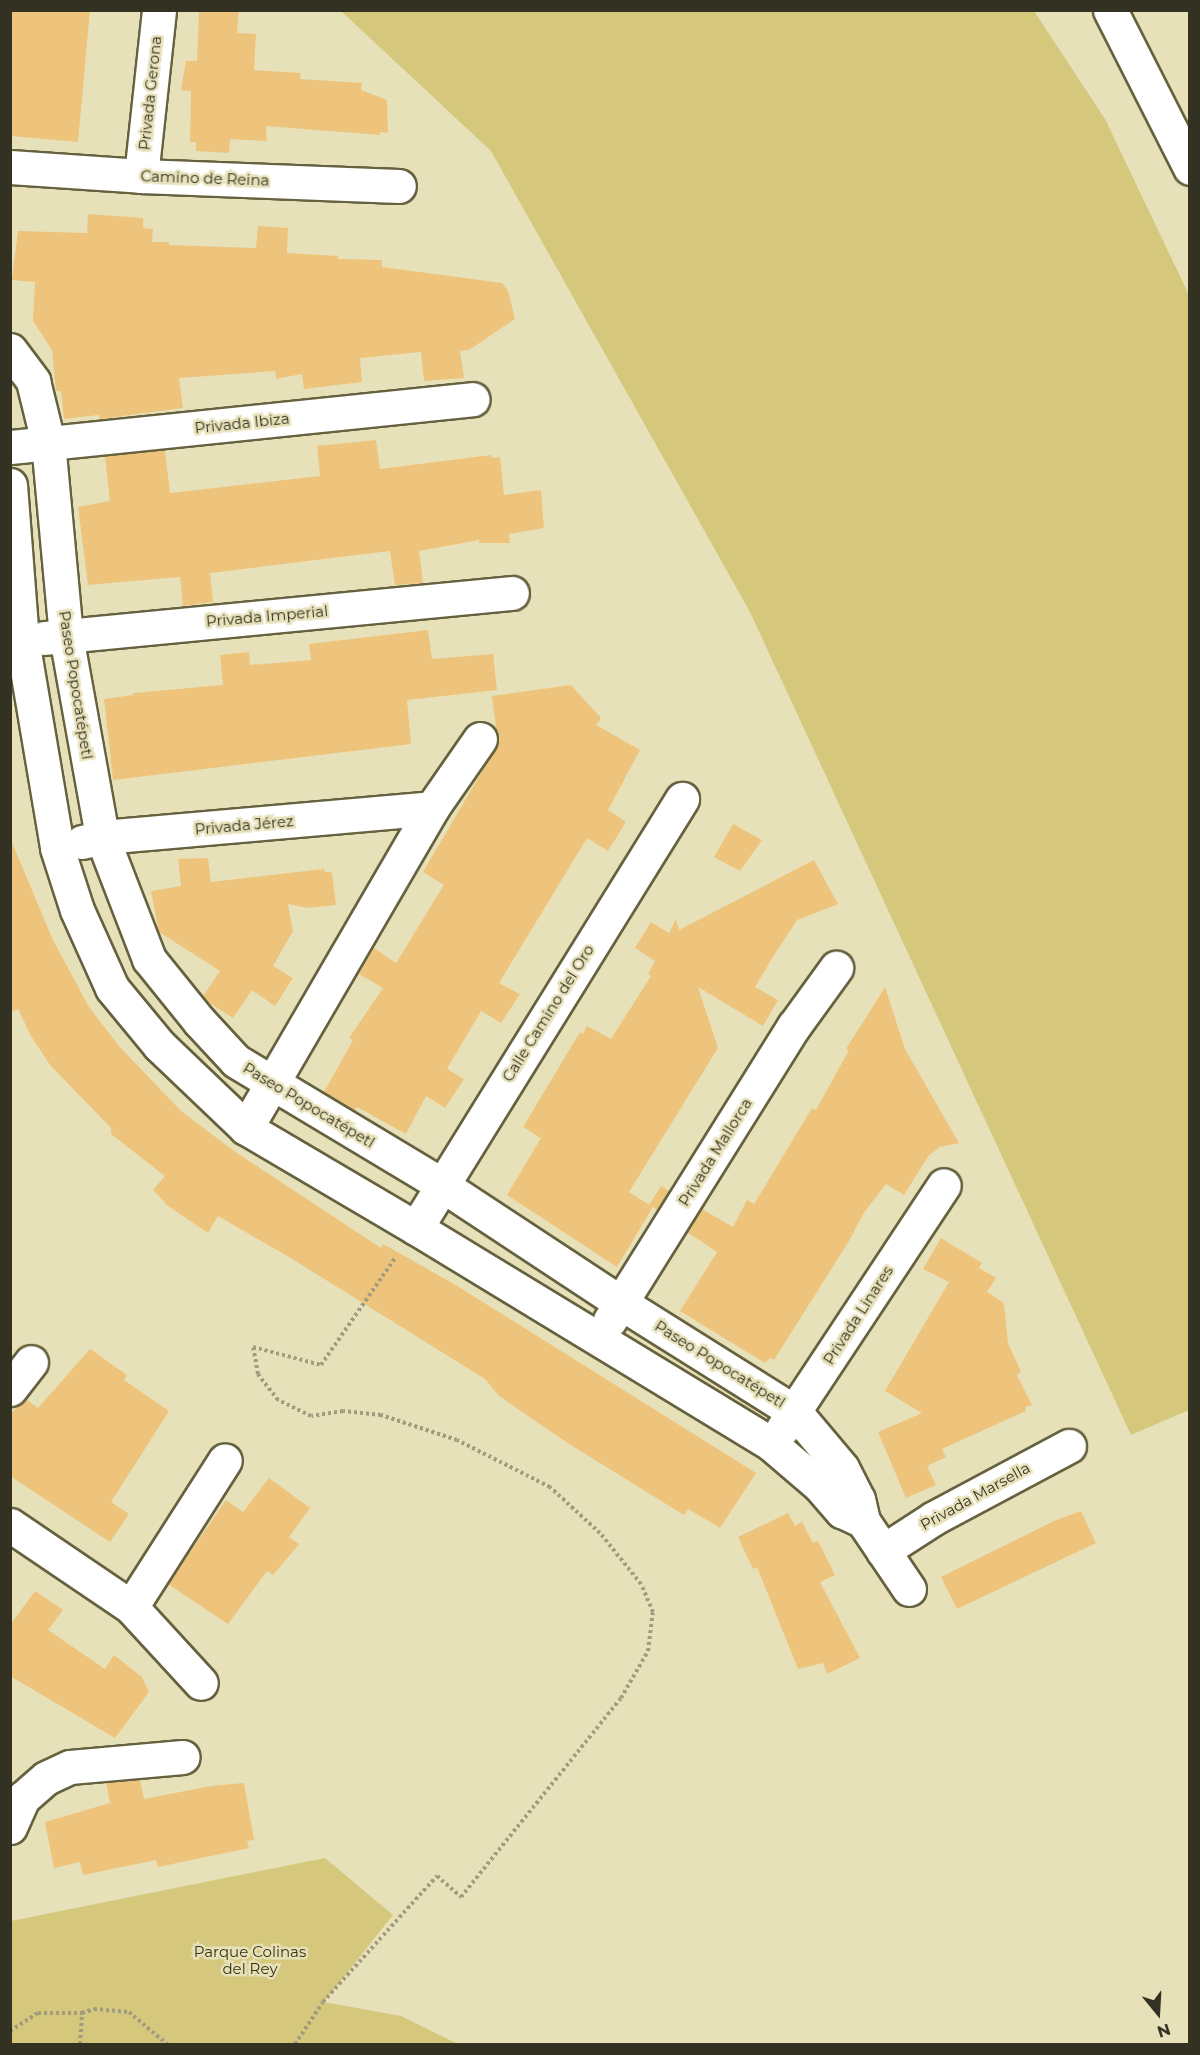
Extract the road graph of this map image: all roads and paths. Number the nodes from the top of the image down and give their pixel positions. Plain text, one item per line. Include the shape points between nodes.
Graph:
1 (159, 10) edge
2 (1110, 10) edge
3 (10, 167) edge
4 (1190, 168) edge
5 (141, 176) junction
6 (399, 186) dead end
7 (10, 350) edge
8 (473, 399) dead end
9 (48, 442) junction
10 (10, 447) edge
11 (10, 485) edge
12 (512, 593) dead end
13 (66, 636) junction
14 (22, 640) junction
15 (480, 739) dead end
16 (682, 799) dead end
17 (432, 808) junction
18 (102, 837) junction
19 (57, 848) junction
20 (836, 968) dead end
21 (271, 1083) junction
22 (246, 1128) junction
23 (442, 1185) junction
24 (944, 1185) dead end
25 (416, 1228) junction
26 (621, 1303) junction
27 (598, 1339) junction
28 (31, 1362) dead end
29 (10, 1389) edge
30 (795, 1412) junction
31 (771, 1444) junction
32 (1069, 1446) dead end
33 (225, 1460) dead end
34 (863, 1521) junction
35 (10, 1524) edge
36 (883, 1551) junction
37 (909, 1589) dead end
38 (131, 1607) junction
39 (201, 1683) dead end
40 (183, 1757) dead end
41 (10, 1827) edge
42 (82, 2013) junction
43 (10, 2031) edge
44 (80, 2044) edge
45 (166, 2044) edge
46 (295, 2044) edge

1 - 5 street, Privada Gerona
2 - 4 street
3 - 5 street, Camino de Reina
5 - 6 street, Camino de Reina
7 - 9 street, Paseo Popocatépetl via 33,381
8 - 9 street, Privada Ibiza
9 - 10 street, Privada Ibiza
9 - 13 street, Paseo Popocatépetl
11 - 14 street, Paseo Popocatépetl
12 - 13 street, Privada Imperial
13 - 14 street, Privada Imperial
13 - 18 street, Paseo Popocatépetl
14 - 19 street, Paseo Popocatépetl
15 - 17 street
16 - 23 street, Calle Camino del Oro
17 - 18 street, Privada Jérez
17 - 21 street
18 - 19 street, Privada Jérez
18 - 21 street, Paseo Popocatépetl via 149,959 236,1061
19 - 22 street, Paseo Popocatépetl via 77,910 112,988 159,1045
20 - 26 street, Privada Mallorca via 794,1026
21 - 22 street
21 - 23 street, Paseo Popocatépetl
22 - 25 street, Paseo Popocatépetl
23 - 25 street, Calle Camino del Oro
23 - 26 street, Paseo Popocatépetl
24 - 30 street, Privada Linares
25 - 27 street, Paseo Popocatépetl
25 - 46 path via 321,1365 253,1347 258,1374 278,1400 311,1416 343,1411 381,1415 457,1440 550,1487 600,1533 641,1584 652,1612 648,1651 621,1698 461,1897 437,1876 323,2002
26 - 27 street, Privada Mallorca
26 - 30 street, Paseo Popocatépetl
27 - 31 street, Paseo Popocatépetl
28 - 29 street
30 - 31 street, Privada Linares
30 - 34 street, Paseo Popocatépetl via 842,1468 858,1499
31 - 34 street, Paseo Popocatépetl via 843,1511
32 - 36 street, Privada Marsella via 934,1518
33 - 38 street
34 - 36 street, Paseo Popocatépetl
35 - 38 street
36 - 37 street, Paseo Popocatépetl
38 - 39 street
40 - 41 street via 70,1767 46,1778 23,1798
42 - 43 path via 38,2013
42 - 44 path
42 - 45 path via 94,2009 129,2012

